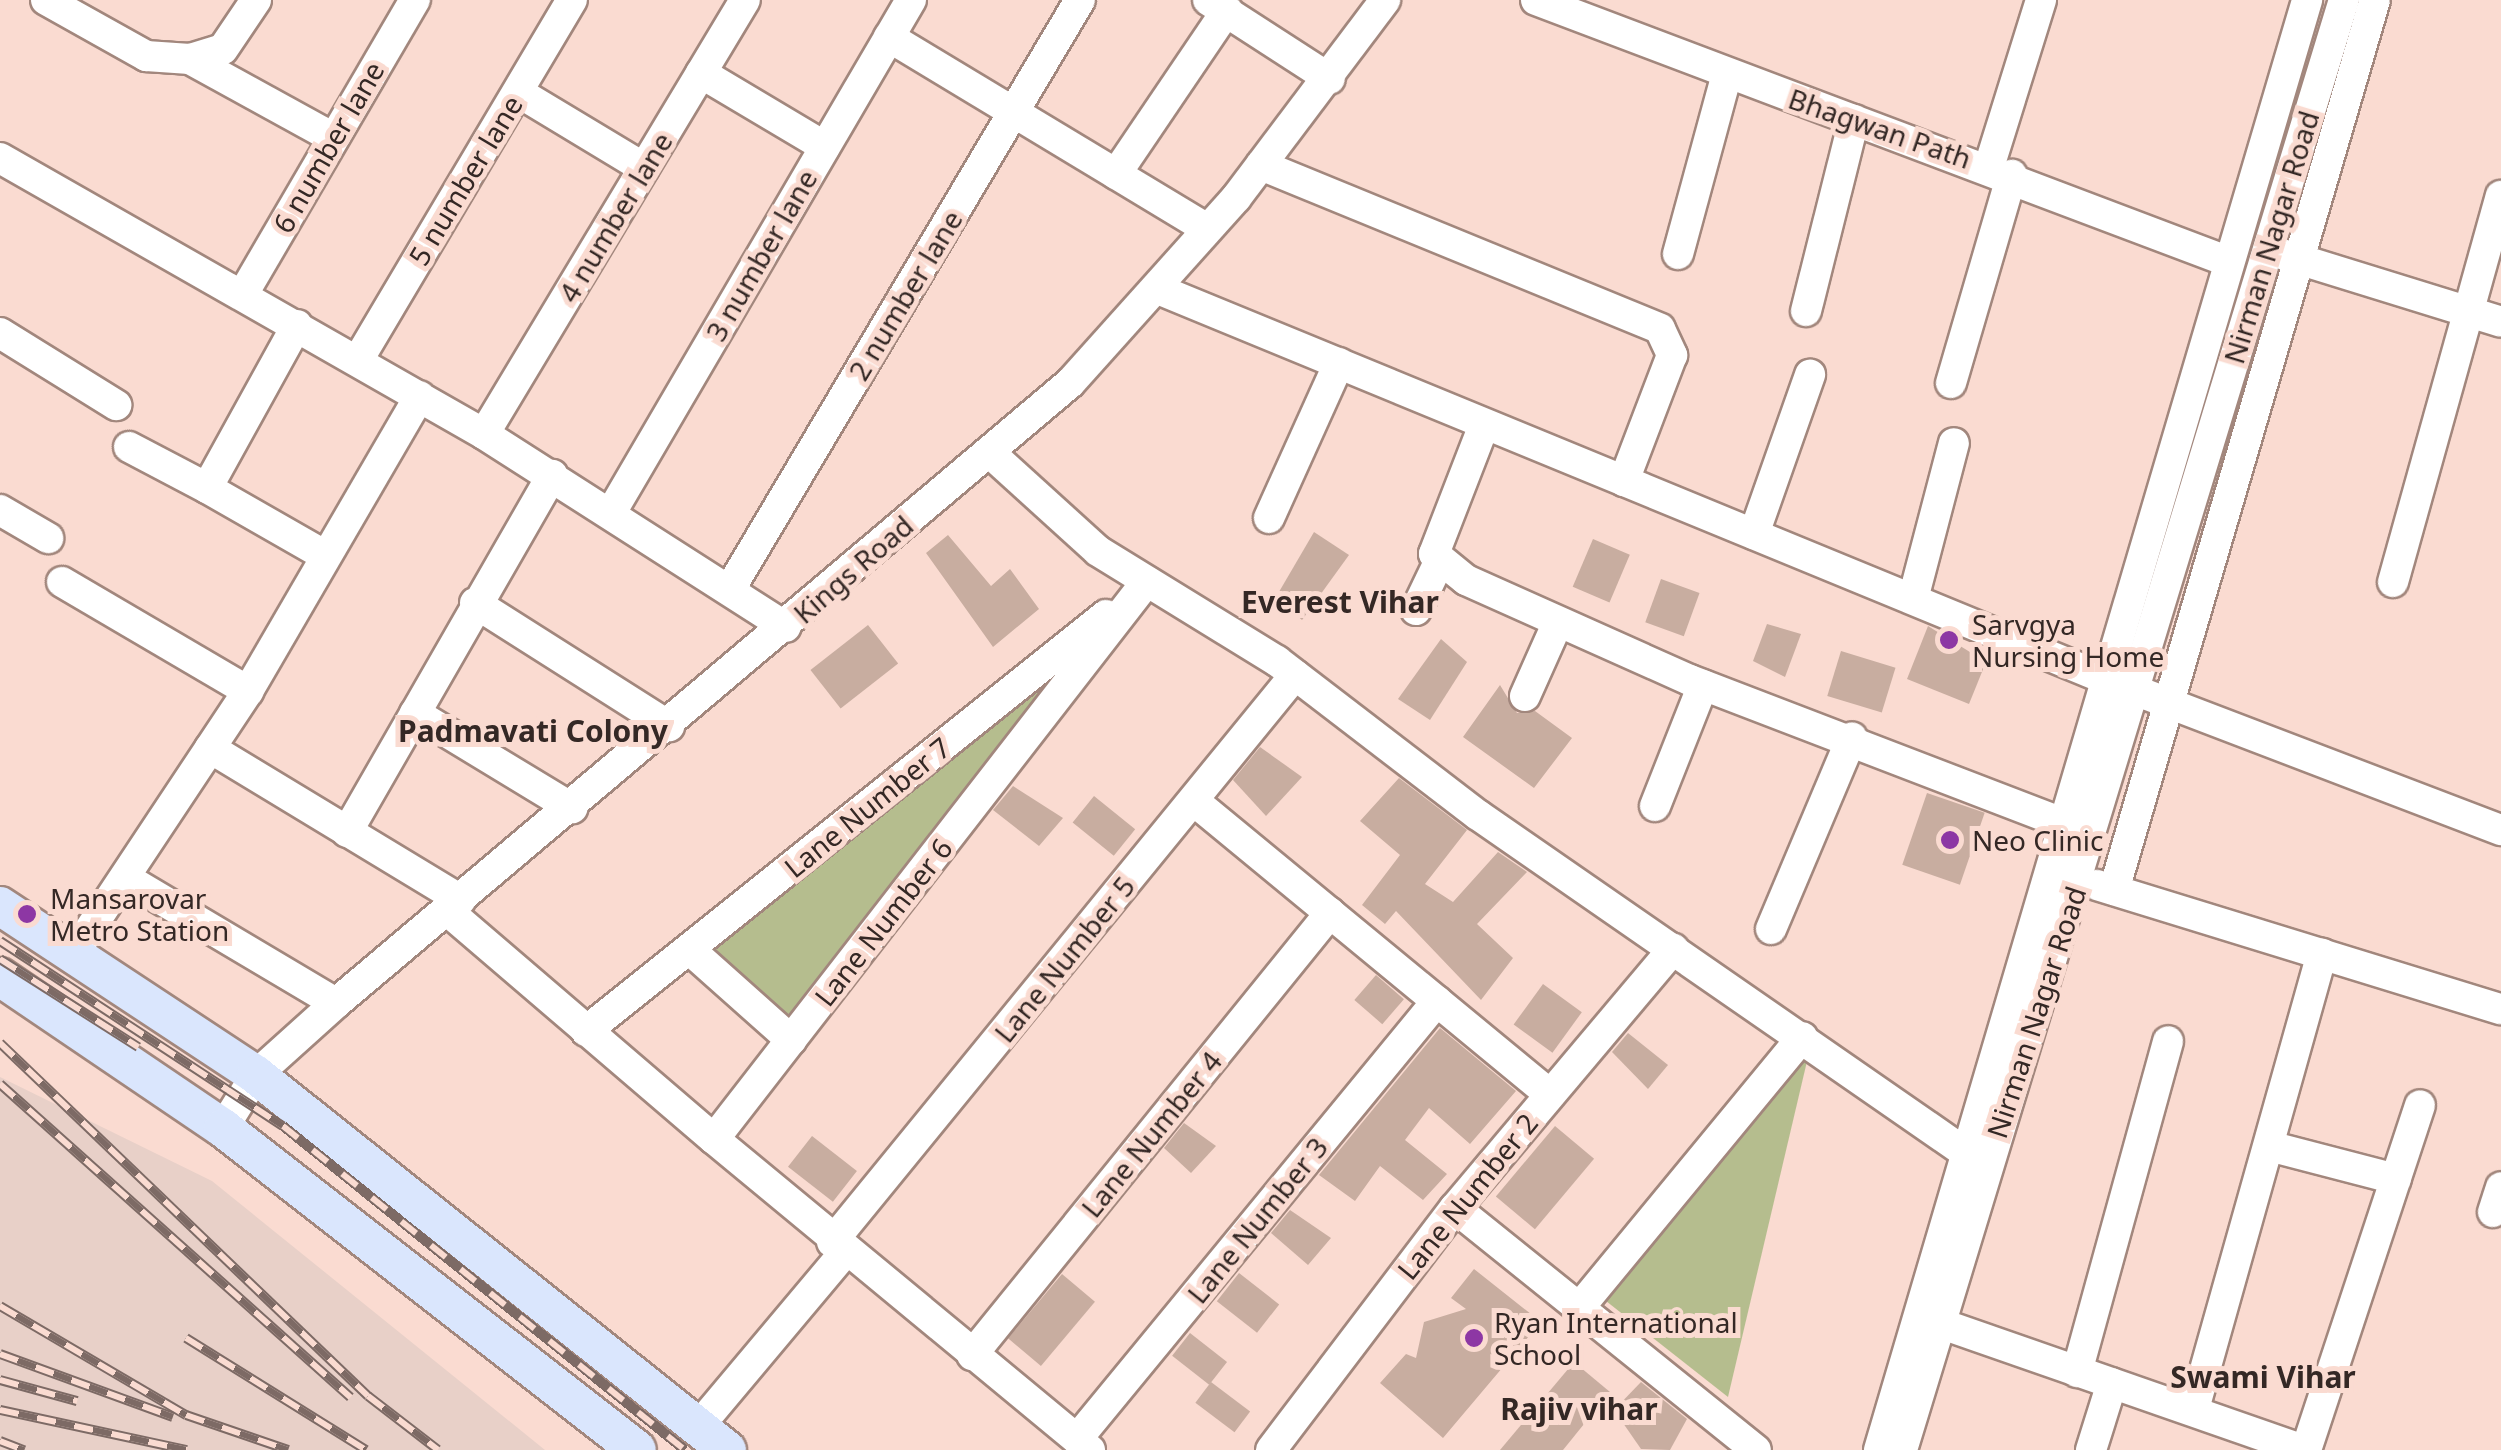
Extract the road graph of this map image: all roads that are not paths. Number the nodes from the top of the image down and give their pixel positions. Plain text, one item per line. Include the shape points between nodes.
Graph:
1 (46, 0) edge
2 (256, 0) edge
3 (415, 0) edge
4 (572, 0) edge
5 (745, 0) edge
6 (911, 0) edge
7 (1080, 0) edge
8 (1385, 0) edge
9 (1536, 0) edge
10 (2042, 0) edge
11 (2307, 0) edge
12 (2361, 1) edge
13 (1218, 5) edge
14 (889, 37) junction
15 (190, 59) junction
16 (701, 72) junction
17 (1728, 74) junction
18 (1330, 79) junction
19 (2318, 84) junction
20 (518, 92) junction
21 (2348, 94) junction
22 (1015, 116) junction
23 (1854, 120) junction
24 (332, 137) junction
25 (825, 146) junction
26 (0, 158) edge
27 (1261, 165) junction
28 (644, 168) junction
29 (2001, 171) junction
30 (1116, 174) junction
31 (2501, 196) edge
32 (1208, 229) junction
33 (2228, 248) junction
34 (2264, 248) junction
35 (1678, 254) dead end
36 (2299, 260) junction
37 (1160, 290) junction
38 (243, 294) junction
39 (1806, 311) dead end
40 (2467, 311) junction
41 (2501, 322) edge
42 (297, 325) junction
43 (0, 333) edge
44 (358, 360) junction
45 (1339, 364) junction
46 (1810, 375) dead end
47 (1951, 382) dead end
48 (420, 396) junction
49 (116, 405) dead end
50 (1484, 425) junction
51 (484, 434) junction
52 (1954, 443) dead end
53 (130, 446) dead end
54 (989, 452) junction
55 (552, 475) junction
56 (1624, 482) junction
57 (206, 488) junction
58 (0, 510) edge
59 (612, 512) junction
60 (1269, 518) dead end
61 (1754, 534) junction
62 (48, 538) dead end
63 (2179, 549) junction
64 (324, 555) junction
65 (2212, 559) junction
66 (1440, 560) junction
67 (62, 582) dead end
68 (1148, 582) junction
69 (2394, 582) dead end
70 (730, 589) junction
71 (1913, 599) junction
72 (474, 603) junction
73 (2162, 606) junction
74 (1416, 610) dead end
75 (2196, 615) junction
76 (1557, 624) junction
77 (786, 627) junction
78 (1296, 675) junction
79 (2108, 680) junction
80 (1703, 685) junction
81 (248, 691) junction
82 (2138, 691) junction
83 (1525, 696) dead end
84 (2171, 703) junction
85 (416, 714) junction
86 (669, 726) junction
87 (1852, 737) junction
88 (210, 748) junction
89 (1194, 801) junction
90 (1655, 806) dead end
91 (572, 808) junction
92 (2067, 825) junction
93 (2501, 830) edge
94 (347, 832) junction
95 (2065, 875) junction
96 (127, 879) junction
97 (2114, 890) junction
98 (0, 906) edge
99 (455, 906) junction
100 (1330, 913) junction
101 (1771, 929) dead end
102 (689, 949) junction
103 (1674, 950) junction
104 (2322, 954) junction
105 (72, 956) junction
106 (0, 976) edge
107 (1436, 1001) junction
108 (336, 1003) junction
109 (2501, 1009) edge
110 (586, 1031) junction
111 (1802, 1037) junction
112 (791, 1040) junction
113 (2168, 1041) dead end
114 (256, 1075) junction
115 (1549, 1094) junction
116 (2420, 1105) dead end
117 (223, 1128) junction
118 (714, 1140) junction
119 (2269, 1146) junction
120 (1963, 1151) junction
121 (2396, 1180) junction
122 (1455, 1208) junction
123 (839, 1247) junction
124 (1579, 1308) junction
125 (1930, 1318) junction
126 (972, 1355) junction
127 (2077, 1372) junction
128 (2112, 1383) junction
129 (2194, 1409) junction
130 (712, 1439) edge
131 (1084, 1444) edge
132 (2289, 1447) edge
133 (637, 1450) edge
134 (1271, 1450) edge
135 (1756, 1450) edge
136 (1879, 1450) edge
137 (1902, 1450) edge
138 (2090, 1450) edge

1 - 15 street via 146,56
2 - 15 street via 223,49
3 - 24 street, 6 number lane
4 - 20 street, 5 number lane
5 - 16 street, 4 number lane
6 - 14 street, 3 number lane
7 - 22 street, 2 number lane
8 - 18 street, Kings Road
9 - 17 street, Bhagwan Path
10 - 29 street
11 - 33 street, Nirman Nagar Road
12 - 19 street, Nirman Nagar Road
12 - 21 street
13 - 18 street
13 - 30 street
14 - 22 street
14 - 25 street, 3 number lane
15 - 24 street
16 - 25 street
16 - 28 street, 4 number lane
17 - 23 street, Bhagwan Path
17 - 35 street
18 - 27 street, Kings Road
19 - 21 street
19 - 34 street, Nirman Nagar Road
20 - 28 street
20 - 44 street, 5 number lane
21 - 36 street
22 - 30 street
22 - 70 street, 2 number lane
23 - 29 street, Bhagwan Path
23 - 39 street
24 - 38 street, 6 number lane
25 - 59 street, 3 number lane
26 - 38 street
27 - 32 street, Kings Road
27 - 56 street via 1660,330 1672,356
28 - 51 street, 4 number lane
29 - 33 street, Bhagwan Path
29 - 47 street
30 - 32 street
31 - 40 street
32 - 37 street, Kings Road
33 - 34 street, Bhagwan Path
33 - 79 street, Nirman Nagar Road
34 - 36 street, Bhagwan Path
34 - 63 street, Nirman Nagar Road
36 - 40 street, Bhagwan Path
36 - 65 street
37 - 45 street
37 - 54 street, Kings Road
38 - 42 street
40 - 41 street, Bhagwan Path
40 - 69 street
42 - 44 street
42 - 57 street
43 - 49 street
44 - 48 street
45 - 50 street
45 - 60 street
46 - 61 street
48 - 51 street
48 - 64 street
50 - 56 street
50 - 66 street via 1434,554
51 - 55 street
52 - 71 street
53 - 57 street
54 - 68 street via 1098,552
54 - 77 street, Kings Road
55 - 59 street
55 - 72 street
56 - 61 street
57 - 64 street
58 - 62 street
59 - 70 street
61 - 71 street
63 - 65 street
63 - 73 street, Nirman Nagar Road
64 - 81 street
65 - 75 street
66 - 74 street
66 - 76 street
67 - 81 street
68 - 78 street
68 - 102 street, Lane Number 7
68 - 112 street, Lane Number 6
70 - 77 street
71 - 79 street
72 - 85 street
72 - 86 street
73 - 75 street
73 - 82 street, Nirman Nagar Road
75 - 84 street
76 - 80 street
76 - 83 street
77 - 86 street, Kings Road
78 - 89 street, Lane Number 5
78 - 103 street
79 - 82 street
79 - 92 street, Nirman Nagar Road
80 - 87 street
80 - 90 street
81 - 88 street
82 - 84 street
82 - 95 street, Nirman Nagar Road
84 - 93 street
84 - 97 street
85 - 91 street
85 - 94 street
86 - 91 street, Kings Road
87 - 92 street
87 - 101 street
88 - 94 street
88 - 96 street
89 - 100 street
89 - 123 street, Lane Number 5
91 - 99 street, Kings Road
92 - 95 street, Nirman Nagar Road
94 - 99 street
95 - 97 street
95 - 120 street, Nirman Nagar Road
95 - 125 street, Nirman Nagar Road
96 - 105 street
96 - 108 street
97 - 104 street
98 - 105 main road
99 - 108 street, Kings Road
99 - 110 street
100 - 107 street
100 - 126 street, Lane Number 4
102 - 110 street, Lane Number 7
102 - 112 street
103 - 111 street
103 - 115 street, Lane Number 2
104 - 109 street
104 - 119 street
105 - 114 main road
106 - 117 main road
107 - 115 street
107 - 131 street, Lane Number 3
108 - 114 street, Kings Road
110 - 118 street
111 - 120 street
111 - 124 street
112 - 118 street, Lane Number 6
113 - 127 street
114 - 117 street, Kings Road
114 - 130 main road
115 - 122 street, Lane Number 2
116 - 121 street
117 - 133 main road
118 - 123 street
119 - 121 street
119 - 129 street
120 - 125 street, Nirman Nagar Road
121 - 132 street
122 - 124 street
122 - 134 street, Lane Number 2
123 - 126 street
123 - 130 street, Lane Number 5
124 - 135 street
125 - 127 street
125 - 136 street, Nirman Nagar Road
125 - 137 street, Nirman Nagar Road
126 - 131 street
127 - 128 street
128 - 129 street
128 - 138 street
129 - 132 street

